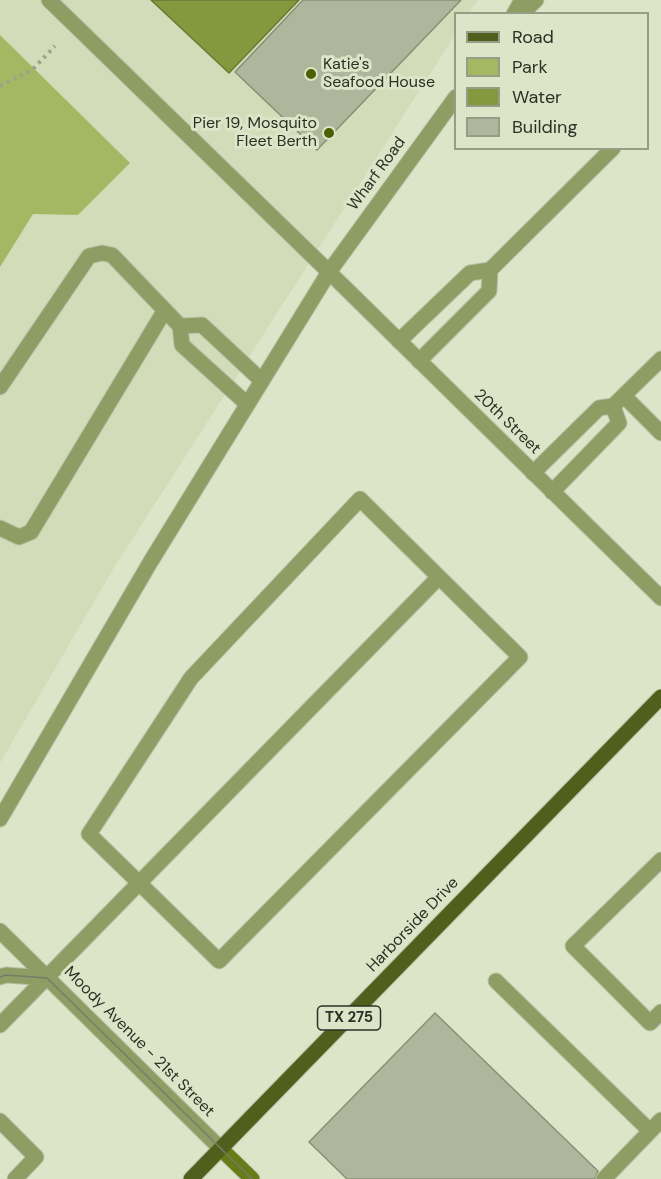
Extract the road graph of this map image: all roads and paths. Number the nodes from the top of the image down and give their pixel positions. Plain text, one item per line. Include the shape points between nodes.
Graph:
1 (49, 0) edge
2 (536, 0) edge
3 (523, 12) edge
4 (75, 26) junction
5 (0, 86) edge
6 (454, 100) edge
7 (611, 150) edge
8 (490, 270) junction
9 (329, 272) junction
10 (165, 310) junction
11 (180, 326) junction
12 (399, 341) junction
13 (661, 359) edge
14 (419, 361) junction
15 (261, 380) junction
16 (0, 387) edge
17 (618, 401) junction
18 (247, 404) junction
19 (661, 433) edge
20 (533, 473) junction
21 (552, 492) junction
22 (0, 528) edge
23 (440, 577) junction
24 (661, 598) edge
25 (661, 697) edge
26 (0, 819) edge
27 (661, 860) edge
28 (140, 884) junction
29 (0, 931) edge
30 (0, 977) edge
31 (47, 978) junction
32 (496, 981) dead end
33 (661, 1012) edge
34 (0, 1025) edge
35 (661, 1120) edge
36 (0, 1121) edge
37 (650, 1131) junction
38 (222, 1149) junction
39 (15, 1179) edge
40 (191, 1179) edge
41 (252, 1179) edge
42 (604, 1179) edge

1 - 4 street, 20th Street
2 - 3 street
4 - 5 path via 32,70
4 - 9 street, 20th Street
6 - 9 street, Wharf Road
7 - 8 street
8 - 12 street via 470,273
8 - 14 street via 489,291
9 - 12 street, 20th Street
9 - 15 street, Wharf Road
10 - 11 street
10 - 16 street via 112,255 89,256
10 - 22 street via 31,532 19,537
11 - 15 street via 202,325
11 - 18 street via 182,345
12 - 14 street, 20th Street
13 - 17 street
14 - 20 street, 20th Street
15 - 18 street, Wharf Road
17 - 19 street
17 - 20 street via 599,408
17 - 21 street via 619,423
18 - 26 street, Wharf Road
20 - 21 street, 20th Street
21 - 24 street, 20th Street
23 - 28 street
23 - 28 street via 360,499 191,678 89,834
23 - 28 street via 520,657 219,961
25 - 38 main road, Harborside Drive / TX 275
27 - 33 street via 573,946 650,1023
28 - 31 street
29 - 31 street, Moody Avenue - 21st Street
30 - 31 street
31 - 34 street
31 - 38 street, Moody Avenue - 21st Street
32 - 37 street
35 - 37 street
36 - 39 street via 36,1157
37 - 42 street
38 - 40 main road, Harborside Drive / TX 275
38 - 41 main road, Moody Avenue - 21st Street

